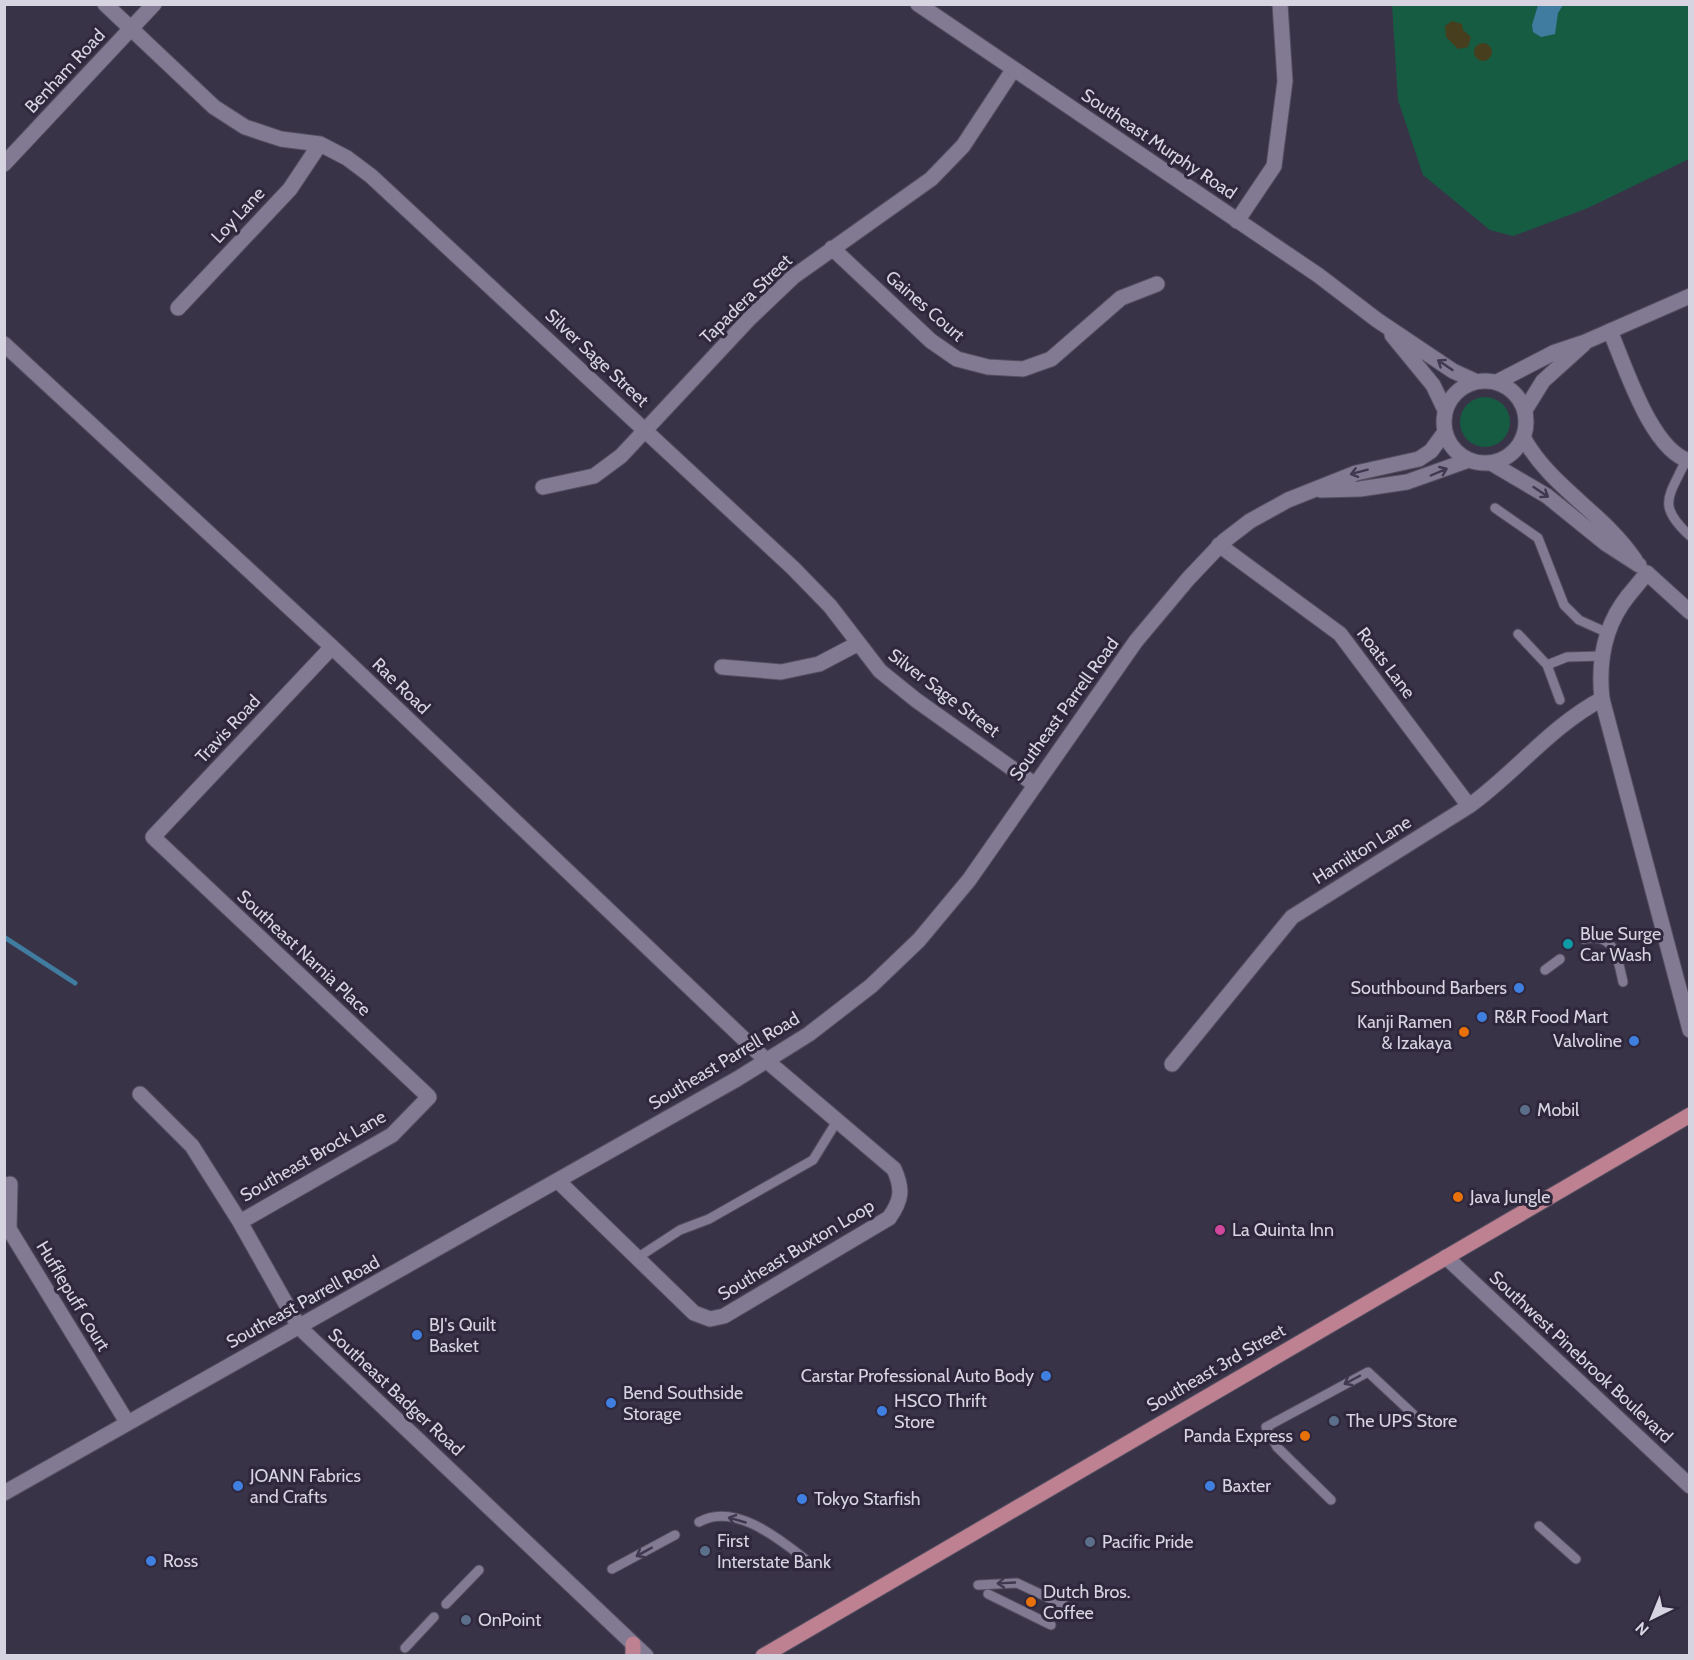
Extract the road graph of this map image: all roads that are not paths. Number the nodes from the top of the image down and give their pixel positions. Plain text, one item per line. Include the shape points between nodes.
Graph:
1 (105, 4) edge
2 (154, 4) edge
3 (918, 4) edge
4 (1280, 4) edge
5 (131, 28) junction
6 (1013, 70) junction
7 (320, 144) junction
8 (4, 164) edge
9 (1237, 221) junction
10 (832, 248) junction
11 (1157, 284) dead end
12 (1689, 296) edge
13 (178, 308) dead end
14 (1377, 320) junction
15 (1610, 331) junction
16 (1585, 342) junction
17 (4, 344) edge
18 (1475, 381) junction
19 (1497, 382) junction
20 (1445, 410) junction
21 (1524, 410) junction
22 (646, 430) junction
23 (1445, 432) junction
24 (1523, 437) junction
25 (1469, 460) junction
26 (1688, 460) edge
27 (1491, 463) junction
28 (543, 487) dead end
29 (1315, 490) junction
30 (1495, 508) dead end
31 (1689, 536) edge
32 (1219, 545) junction
33 (1643, 569) junction
34 (1689, 612) edge
35 (1608, 633) junction
36 (1518, 634) dead end
37 (856, 644) junction
38 (332, 647) junction
39 (1602, 656) junction
40 (1547, 665) junction
41 (722, 668) dead end
42 (1602, 699) junction
43 (1560, 700) dead end
44 (1034, 784) junction
45 (1469, 806) junction
46 (153, 837) joint
47 (1584, 939) dead end
48 (1560, 959) dead end
49 (1545, 970) dead end
50 (1623, 982) dead end
51 (1689, 1030) edge
52 (767, 1061) junction
53 (1172, 1064) dead end
54 (140, 1094) dead end
55 (429, 1097) joint
56 (1689, 1115) edge
57 (837, 1121) junction
58 (558, 1181) junction
59 (10, 1184) dead end
60 (240, 1221) junction
61 (637, 1257) junction
62 (1446, 1257) junction
63 (299, 1327) junction
64 (1413, 1414) dead end
65 (127, 1422) junction
66 (1689, 1486) edge
67 (4, 1493) edge
68 (1331, 1500) dead end
69 (699, 1521) dead end
70 (1539, 1526) dead end
71 (675, 1535) dead end
72 (805, 1559) dead end
73 (1576, 1559) dead end
74 (612, 1569) dead end
75 (479, 1570) dead end
76 (978, 1585) dead end
77 (987, 1594) dead end
78 (446, 1604) dead end
79 (1070, 1608) dead end
80 (434, 1617) dead end
81 (1050, 1625) dead end
82 (405, 1648) dead end
83 (633, 1650) edge
84 (646, 1656) edge
85 (763, 1656) edge

1 - 5 street, Silver Sage Street
2 - 5 street, Benham Road
3 - 6 street, Southeast Murphy Road
4 - 9 street via 1285,81 1274,166
5 - 7 street, Silver Sage Street via 214,107 245,127 280,139
5 - 8 street, Benham Road
6 - 9 street, Southeast Murphy Road
6 - 10 street, Tapadera Street via 963,146 931,179
7 - 13 street, Loy Lane via 290,189
7 - 22 street, Silver Sage Street via 371,176
9 - 14 street, Southeast Murphy Road
10 - 11 street, Gaines Court via 931,341 957,359 988,367 1023,369 1051,360 1121,298
10 - 22 street, Tapadera Street via 759,309
12 - 15 street
18 -> 14 street, Southeast Murphy Road via 1448,368
14 - 20 street, Southeast Murphy Road via 1422,372
15 - 16 street
15 - 26 street via 1659,436 1673,452
16 - 19 street via 1549,354
16 - 21 street via 1543,381
17 - 38 street, Rae Road
18 - 19 street
18 - 20 street via 1455,393
19 - 21 street via 1517,396
20 - 23 street
21 - 24 street
22 - 28 street, Tapadera Street via 594,476
22 - 37 street, Silver Sage Street via 794,568 830,606
23 - 25 street via 1455,451
23 -> 29 street, Southeast Parrell Road via 1428,454 1416,461 1356,473
24 - 27 street via 1511,454
24 - 33 street via 1541,465 1613,531
25 - 27 street
29 -> 25 street, Southeast Parrell Road via 1407,482
26 - 31 lane via 1671,493 1668,509 1671,519
27 -> 33 street via 1547,496
29 - 32 street, Southeast Parrell Road via 1267,510
30 - 35 lane via 1538,538 1564,605 1579,620
32 - 44 street, Southeast Parrell Road via 1136,642
32 - 45 street, Roats Lane via 1340,634
33 - 34 street
33 - 35 street
35 - 39 street
36 - 40 lane
37 - 41 street via 819,664 781,672
37 - 44 street, Silver Sage Street via 880,671 916,700
38 - 46 street, Travis Road
38 - 52 street, Rae Road
39 - 40 lane via 1567,657
39 - 42 street
40 - 43 lane
42 - 45 street, Hamilton Lane via 1568,721 1496,787
42 - 51 street
44 - 52 street, Southeast Parrell Road via 969,880 919,940 871,986
45 - 53 street, Hamilton Lane via 1292,917
46 - 55 street, Southeast Narnia Place
47 - 50 lane via 1608,941 1616,949
48 - 49 lane
52 - 57 street, Southeast Buxton Loop
52 - 58 street, Southeast Parrell Road
54 - 60 street, Southeast Badger Road via 192,1146
55 - 60 street, Southeast Brock Lane via 392,1135
56 - 62 main road, Southeast 3rd Street
57 - 61 lane via 813,1161 709,1219 680,1230
57 - 61 street, Southeast Buxton Loop via 894,1169 901,1185 900,1202 889,1218 724,1316 710,1319 694,1313
58 - 61 street, Southeast Buxton Loop
58 - 63 street, Southeast Parrell Road
59 - 65 street, Hufflepuff Court via 9,1229
60 - 63 street, Southeast Badger Road
62 - 66 street, Southwest Pinebrook Boulevard
62 - 85 main road, Southeast 3rd Street
63 - 65 street, Southeast Parrell Road
63 - 83 street, Southeast Badger Road
64 -> 68 lane via 1368,1372 1266,1426 1277,1447
65 - 67 street, Southeast Parrell Road
72 -> 69 lane via 775,1535 736,1518 710,1515
70 - 73 lane
71 -> 74 lane
75 - 78 lane
79 -> 76 lane via 1017,1583
77 - 81 lane
80 - 82 lane
83 - 84 street, Southeast Badger Road

